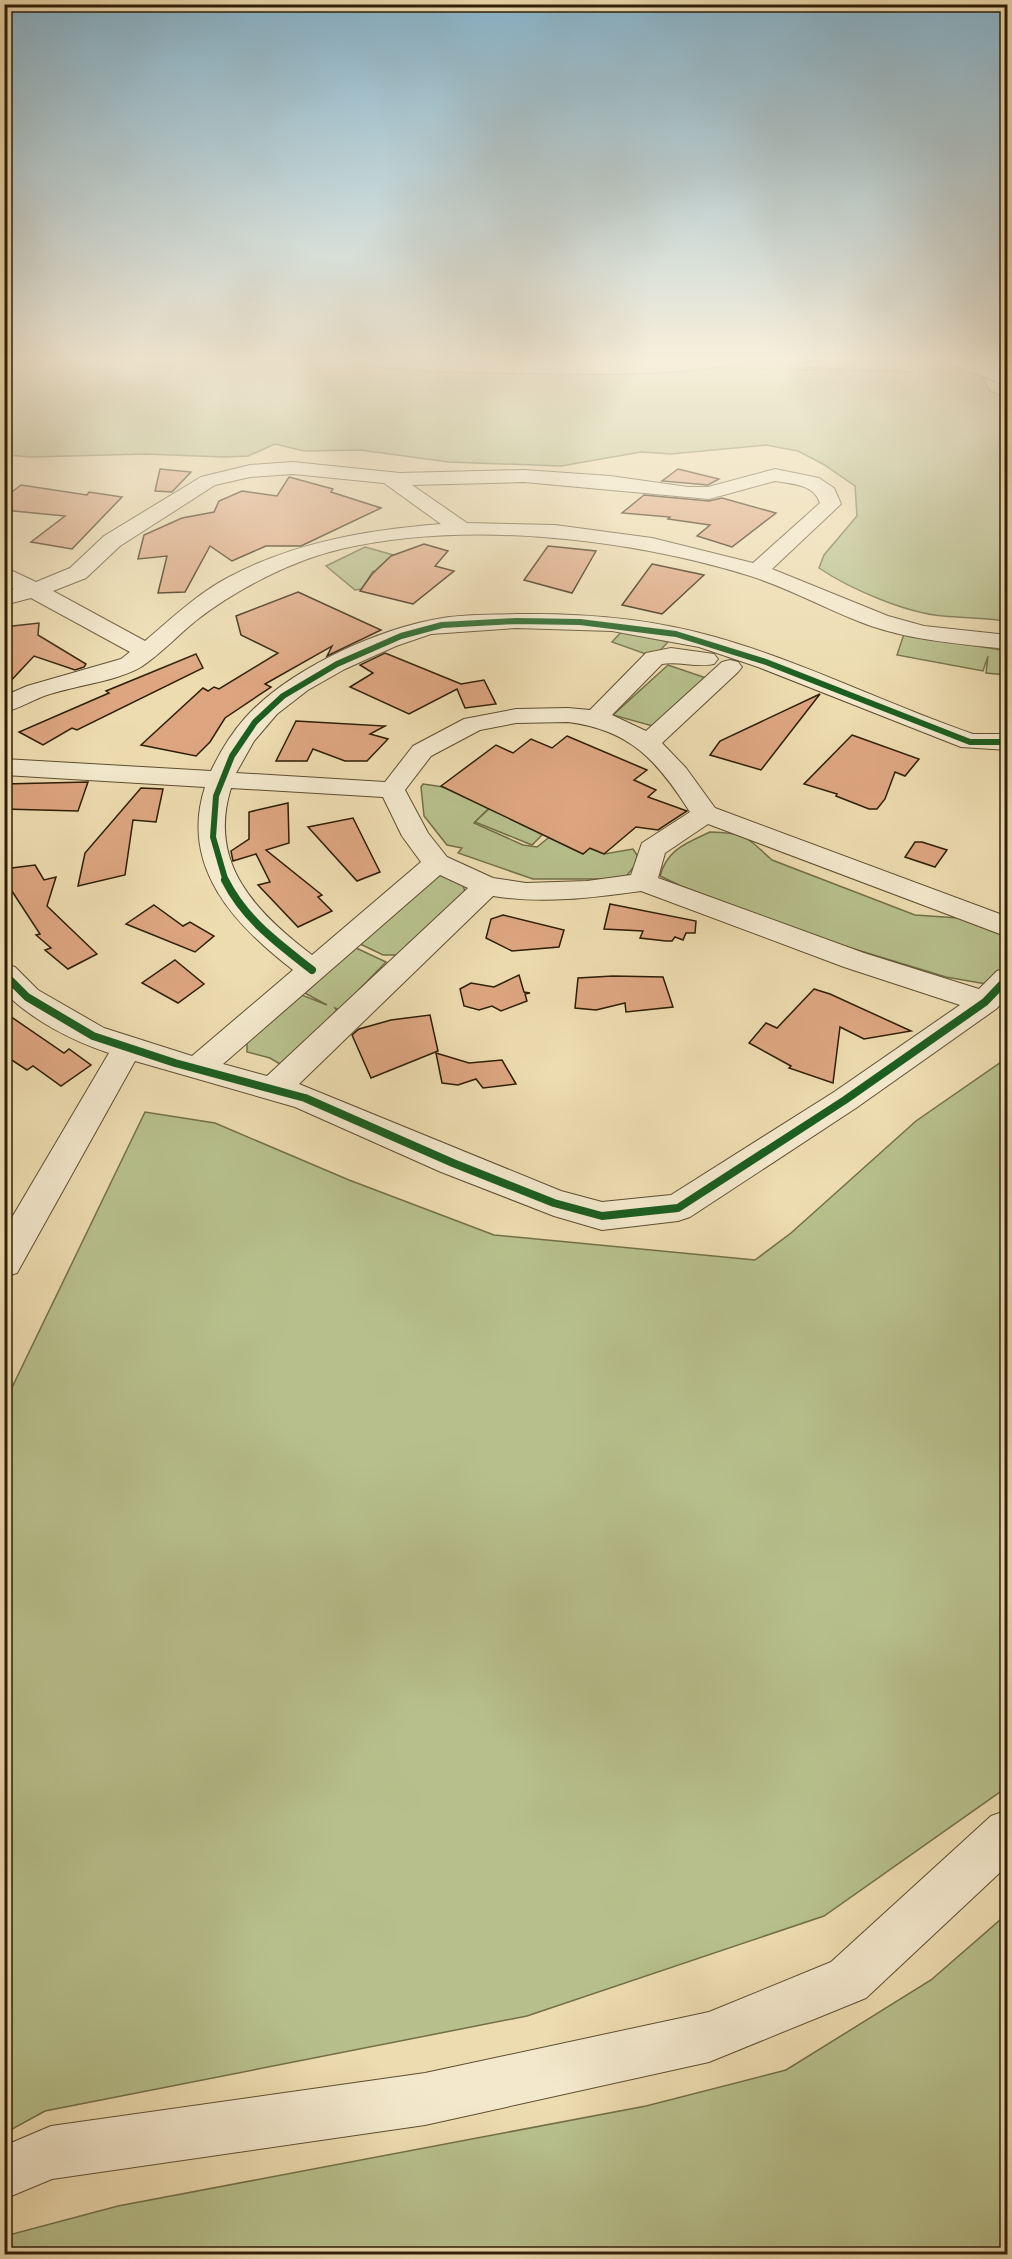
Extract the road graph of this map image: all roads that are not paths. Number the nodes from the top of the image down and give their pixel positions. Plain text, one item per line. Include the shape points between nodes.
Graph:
1 (388, 477) junction
2 (462, 529) junction
3 (757, 571) junction
4 (4, 574) edge
5 (37, 590) junction
6 (4, 598) edge
7 (1008, 642) edge
8 (147, 652) junction
9 (729, 667) junction
10 (4, 705) edge
11 (594, 720) junction
12 (649, 741) junction
13 (1008, 742) edge
14 (1008, 763) edge
15 (4, 767) edge
16 (220, 780) junction
17 (392, 790) junction
18 (705, 814) junction
19 (437, 863) junction
20 (643, 882) junction
21 (487, 886) junction
22 (1008, 928) edge
23 (312, 970) junction
24 (4, 974) edge
25 (1008, 978) edge
26 (985, 1002) junction
27 (127, 1048) junction
28 (197, 1069) junction
29 (273, 1090) junction
30 (7, 1252) edge
31 (1008, 1833) edge
32 (4, 2173) edge

1 - 2 street
1 - 3 street via 524,476 709,493 775,475 812,482 828,492 831,504
1 - 5 street via 293,468 250,471 208,482 112,541 78,573
2 - 3 street via 555,531 652,544
2 - 8 street via 336,543 282,563 236,582 189,615
3 - 7 street via 880,621 923,633
4 - 5 street
5 - 6 street
5 - 8 street
8 - 10 street via 129,664 36,691
9 - 11 street via 698,656 654,658
9 - 12 street
9 - 14 street via 963,754
11 - 12 street via 612,723
11 - 17 street via 568,714 516,716 473,724 422,751
12 - 18 street via 680,775
13 - 16 street via 970,742 735,650 603,623 528,620 441,625 371,646 275,702 238,741
15 - 16 street
16 - 17 street
16 - 23 street via 212,847 229,889 256,926
17 - 19 street via 416,836
18 - 20 street via 652,849
18 - 22 street
19 - 21 street
19 - 23 street
20 - 21 street via 586,890 526,892
20 - 26 street via 854,960
21 - 29 street
23 - 28 street
24 - 27 street via 27,997 93,1036
25 - 26 street
26 - 29 street via 845,1100 678,1208 650,1213 602,1216 554,1203 305,1098
27 - 28 street
27 - 30 street
28 - 29 street
31 - 32 street via 848,1980 710,2037 425,2099 51,2153

